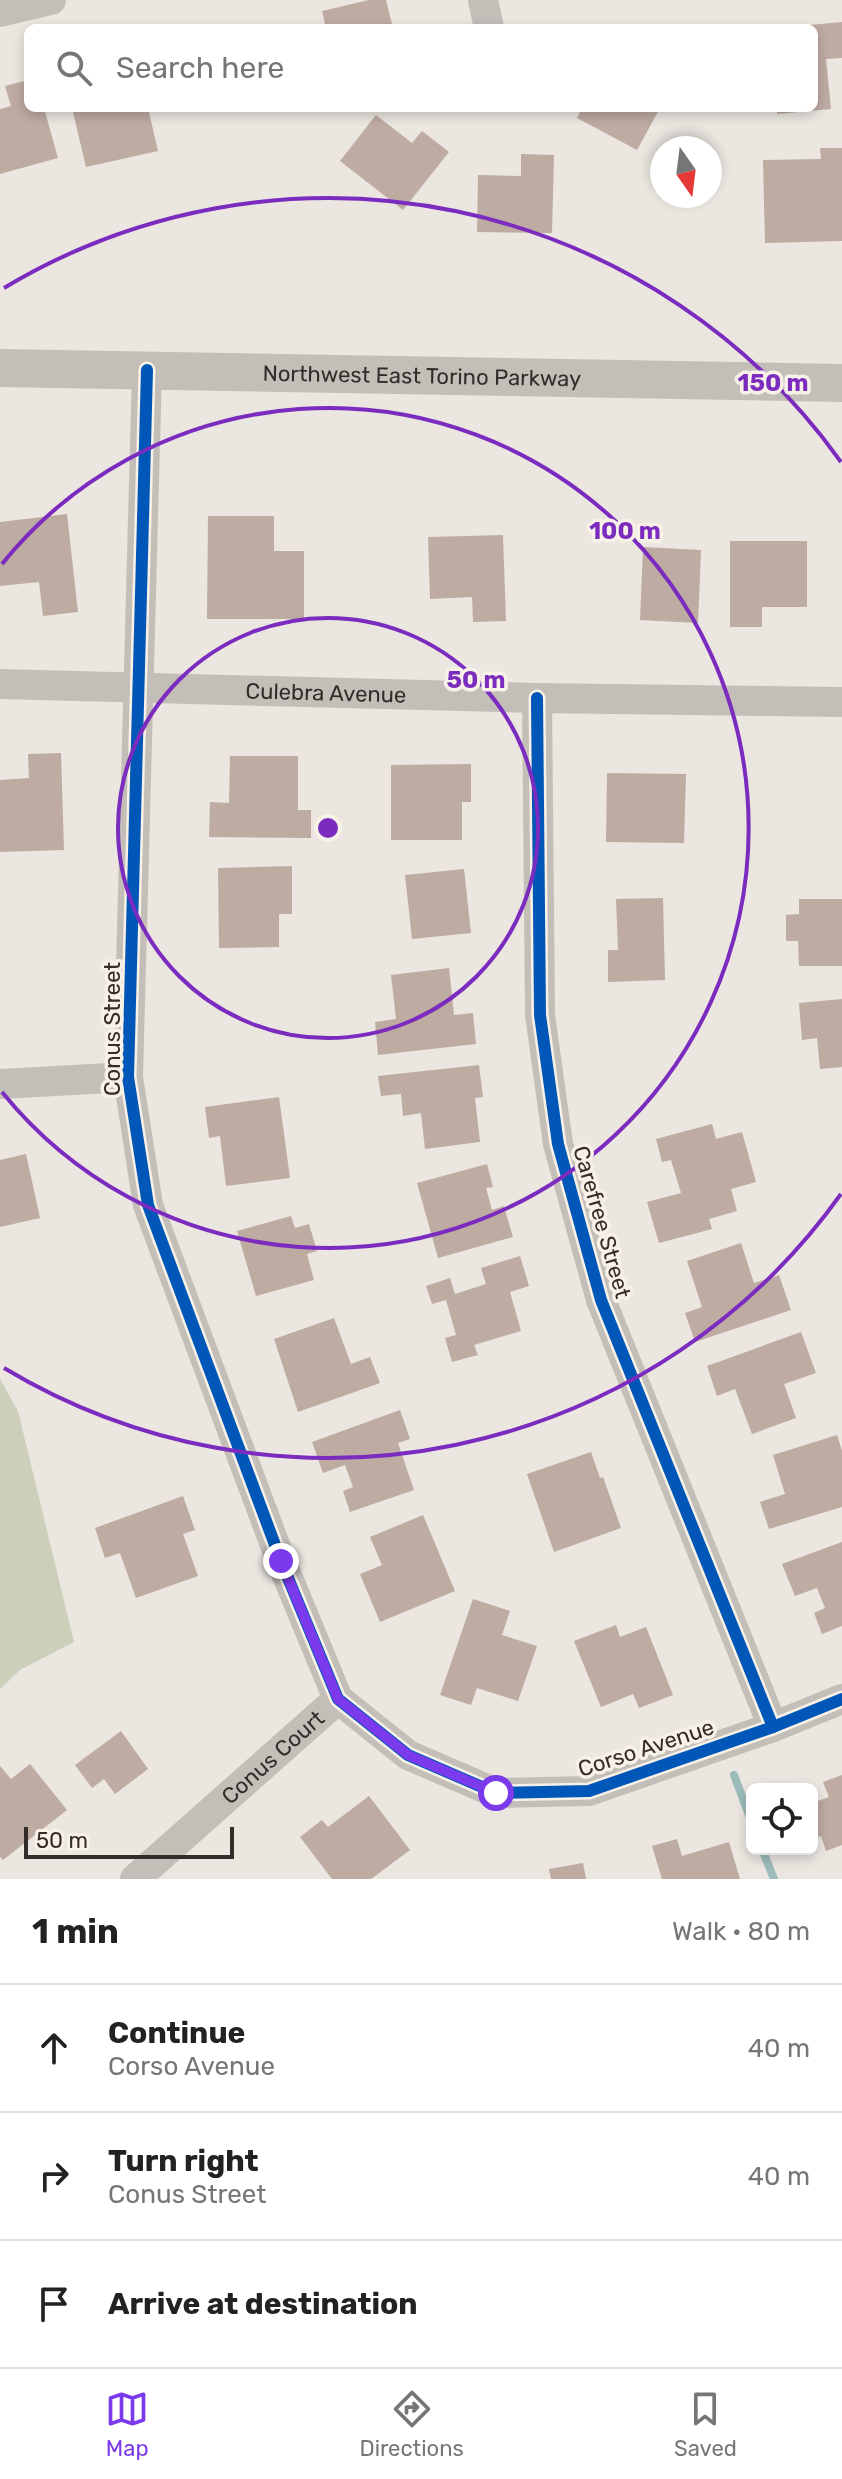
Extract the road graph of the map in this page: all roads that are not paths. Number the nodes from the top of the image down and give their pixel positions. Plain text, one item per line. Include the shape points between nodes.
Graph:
1 (51, 0) edge
2 (483, 0) edge
3 (0, 12) edge
4 (488, 24) edge
5 (0, 368) edge
6 (147, 370) junction
7 (842, 383) edge
8 (0, 684) edge
9 (139, 688) junction
10 (537, 698) junction
11 (842, 702) edge
12 (128, 1077) junction
13 (0, 1084) edge
14 (338, 1699) junction
15 (842, 1699) edge
16 (773, 1727) junction
17 (135, 1879) edge

1 - 3 street
2 - 4 street
5 - 6 street, Northwest East Torino Parkway
6 - 7 street, Northwest East Torino Parkway
6 - 9 street, Conus Street
8 - 9 street, Culebra Avenue
9 - 10 street, Culebra Avenue
9 - 12 street, Conus Street
10 - 11 street, Culebra Avenue
10 - 16 street, Carefree Street via 540,1015 558,1144 601,1300
12 - 13 street
12 - 14 street, Conus Street via 148,1205
14 - 16 street, Corso Avenue via 408,1755 496,1793 589,1791
14 - 17 street, Conus Court
15 - 16 street, Corso Avenue

